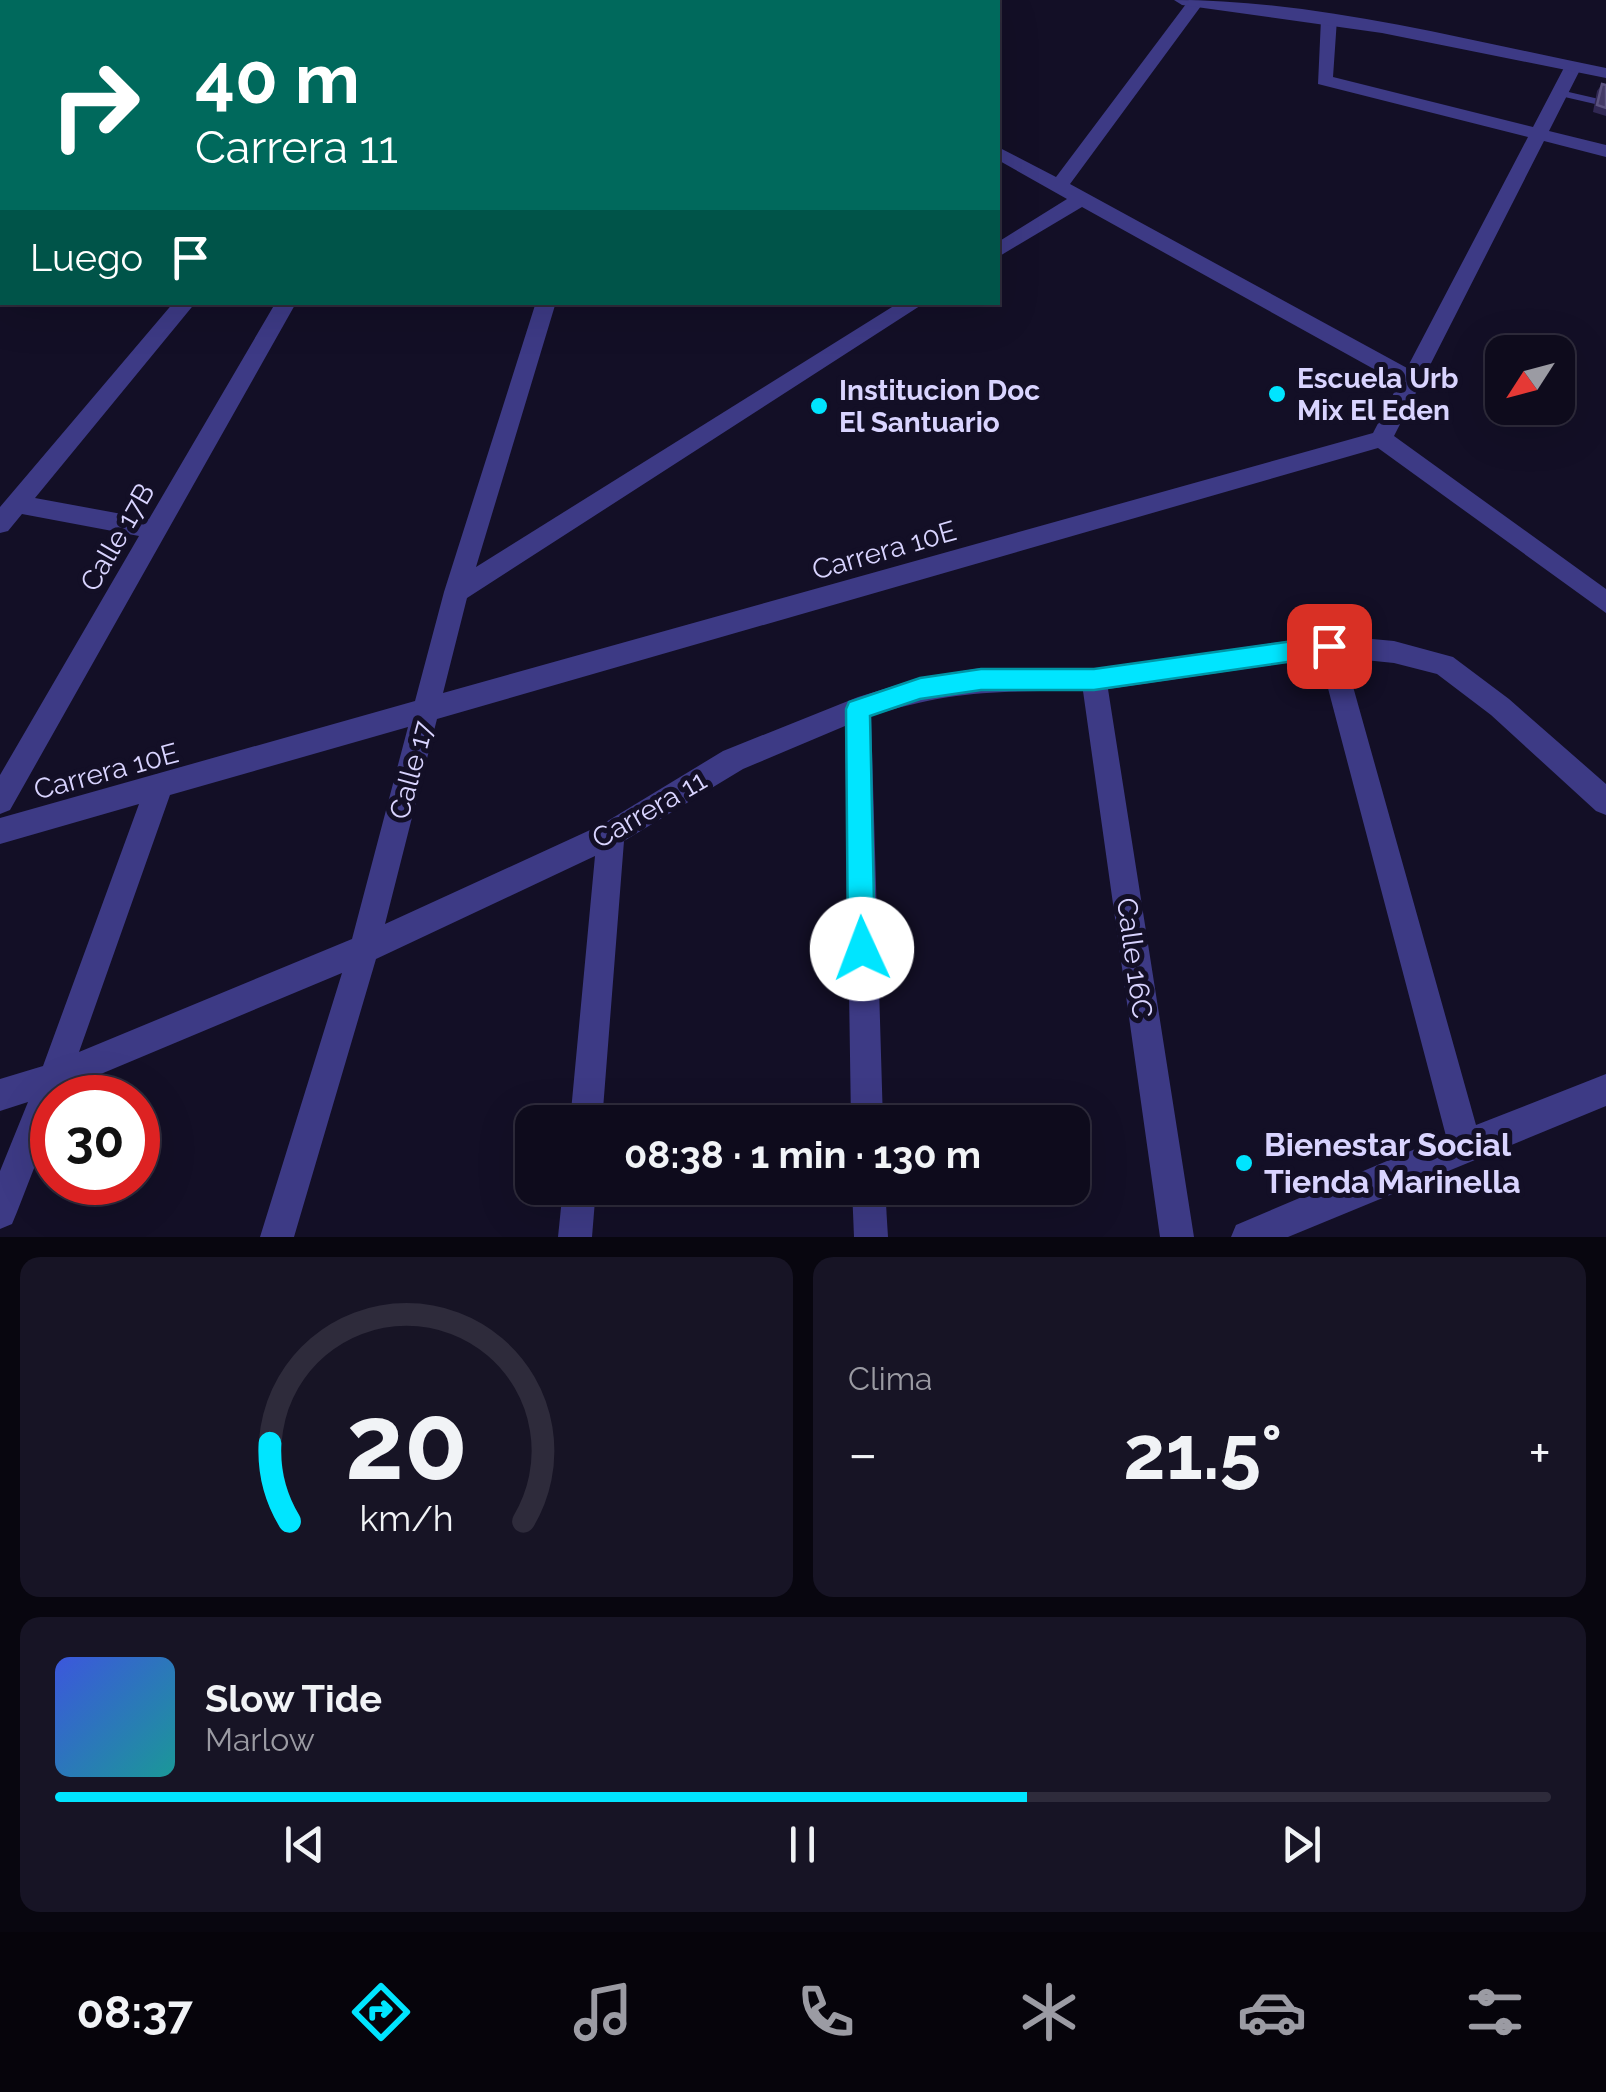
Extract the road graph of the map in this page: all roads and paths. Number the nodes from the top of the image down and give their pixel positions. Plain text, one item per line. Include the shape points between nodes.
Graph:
1 (1189, 1) edge
2 (1329, 19) junction
3 (1573, 66) junction
4 (1606, 73) edge
5 (1560, 93) junction
6 (1595, 102) edge
7 (1540, 135) junction
8 (1606, 151) edge
9 (1000, 154) edge
10 (1058, 187) junction
11 (1079, 200) junction
12 (1000, 250) edge
13 (183, 305) edge
14 (285, 305) edge
15 (545, 305) edge
16 (911, 305) edge
17 (1412, 380) junction
18 (1381, 439) junction
19 (17, 504) junction
20 (0, 524) edge
21 (156, 530) junction
22 (456, 592) junction
23 (1606, 602) edge
24 (1329, 646) junction
25 (1094, 680) junction
26 (858, 709) junction
27 (426, 712) junction
28 (159, 788) junction
29 (0, 801) edge
30 (1606, 802) edge
31 (0, 830) edge
32 (611, 834) junction
33 (364, 950) junction
34 (55, 1075) edge
35 (61, 1075) edge
36 (30, 1085) edge
37 (1606, 1090) edge
38 (0, 1094) edge
39 (587, 1105) edge
40 (867, 1105) edge
41 (30, 1138) edge
42 (1465, 1144) junction
43 (578, 1205) edge
44 (869, 1205) edge
45 (0, 1212) edge
46 (277, 1237) edge
47 (575, 1237) edge
48 (870, 1237) edge
49 (1177, 1237) edge
50 (1248, 1237) edge

1 - 2 street
1 - 10 street
2 - 3 street
2 - 7 street via 1324,80
3 - 4 street
3 - 5 street
5 - 6 lane
5 - 7 street
7 - 8 street
7 - 17 street
9 - 10 street
10 - 11 street
11 - 12 street
11 - 17 street
13 - 19 street
14 - 21 street, Calle 17B
15 - 22 street, Calle 17
16 - 22 street
17 - 18 street
18 - 23 street
18 - 27 street, Carrera 10E
19 - 20 street
19 - 21 street
21 - 29 street, Calle 17B
22 - 27 street, Calle 17
24 - 25 street, Carrera 11
24 - 30 street, Carrera 11 via 1444,665
24 - 42 street
25 - 26 street, Carrera 11 via 981,679
25 - 49 street, Calle 16C
26 - 32 street, Carrera 11 via 733,760
26 - 40 street
27 - 28 street, Carrera 10E
27 - 33 street, Calle 17
28 - 31 street, Carrera 10E
28 - 34 street
32 - 33 street, Carrera 11
32 - 39 street
33 - 35 street, Carrera 11
33 - 46 street, Calle 17
36 - 38 street, Carrera 11
37 - 42 street
41 - 45 street
42 - 50 street
43 - 47 street
44 - 48 street

